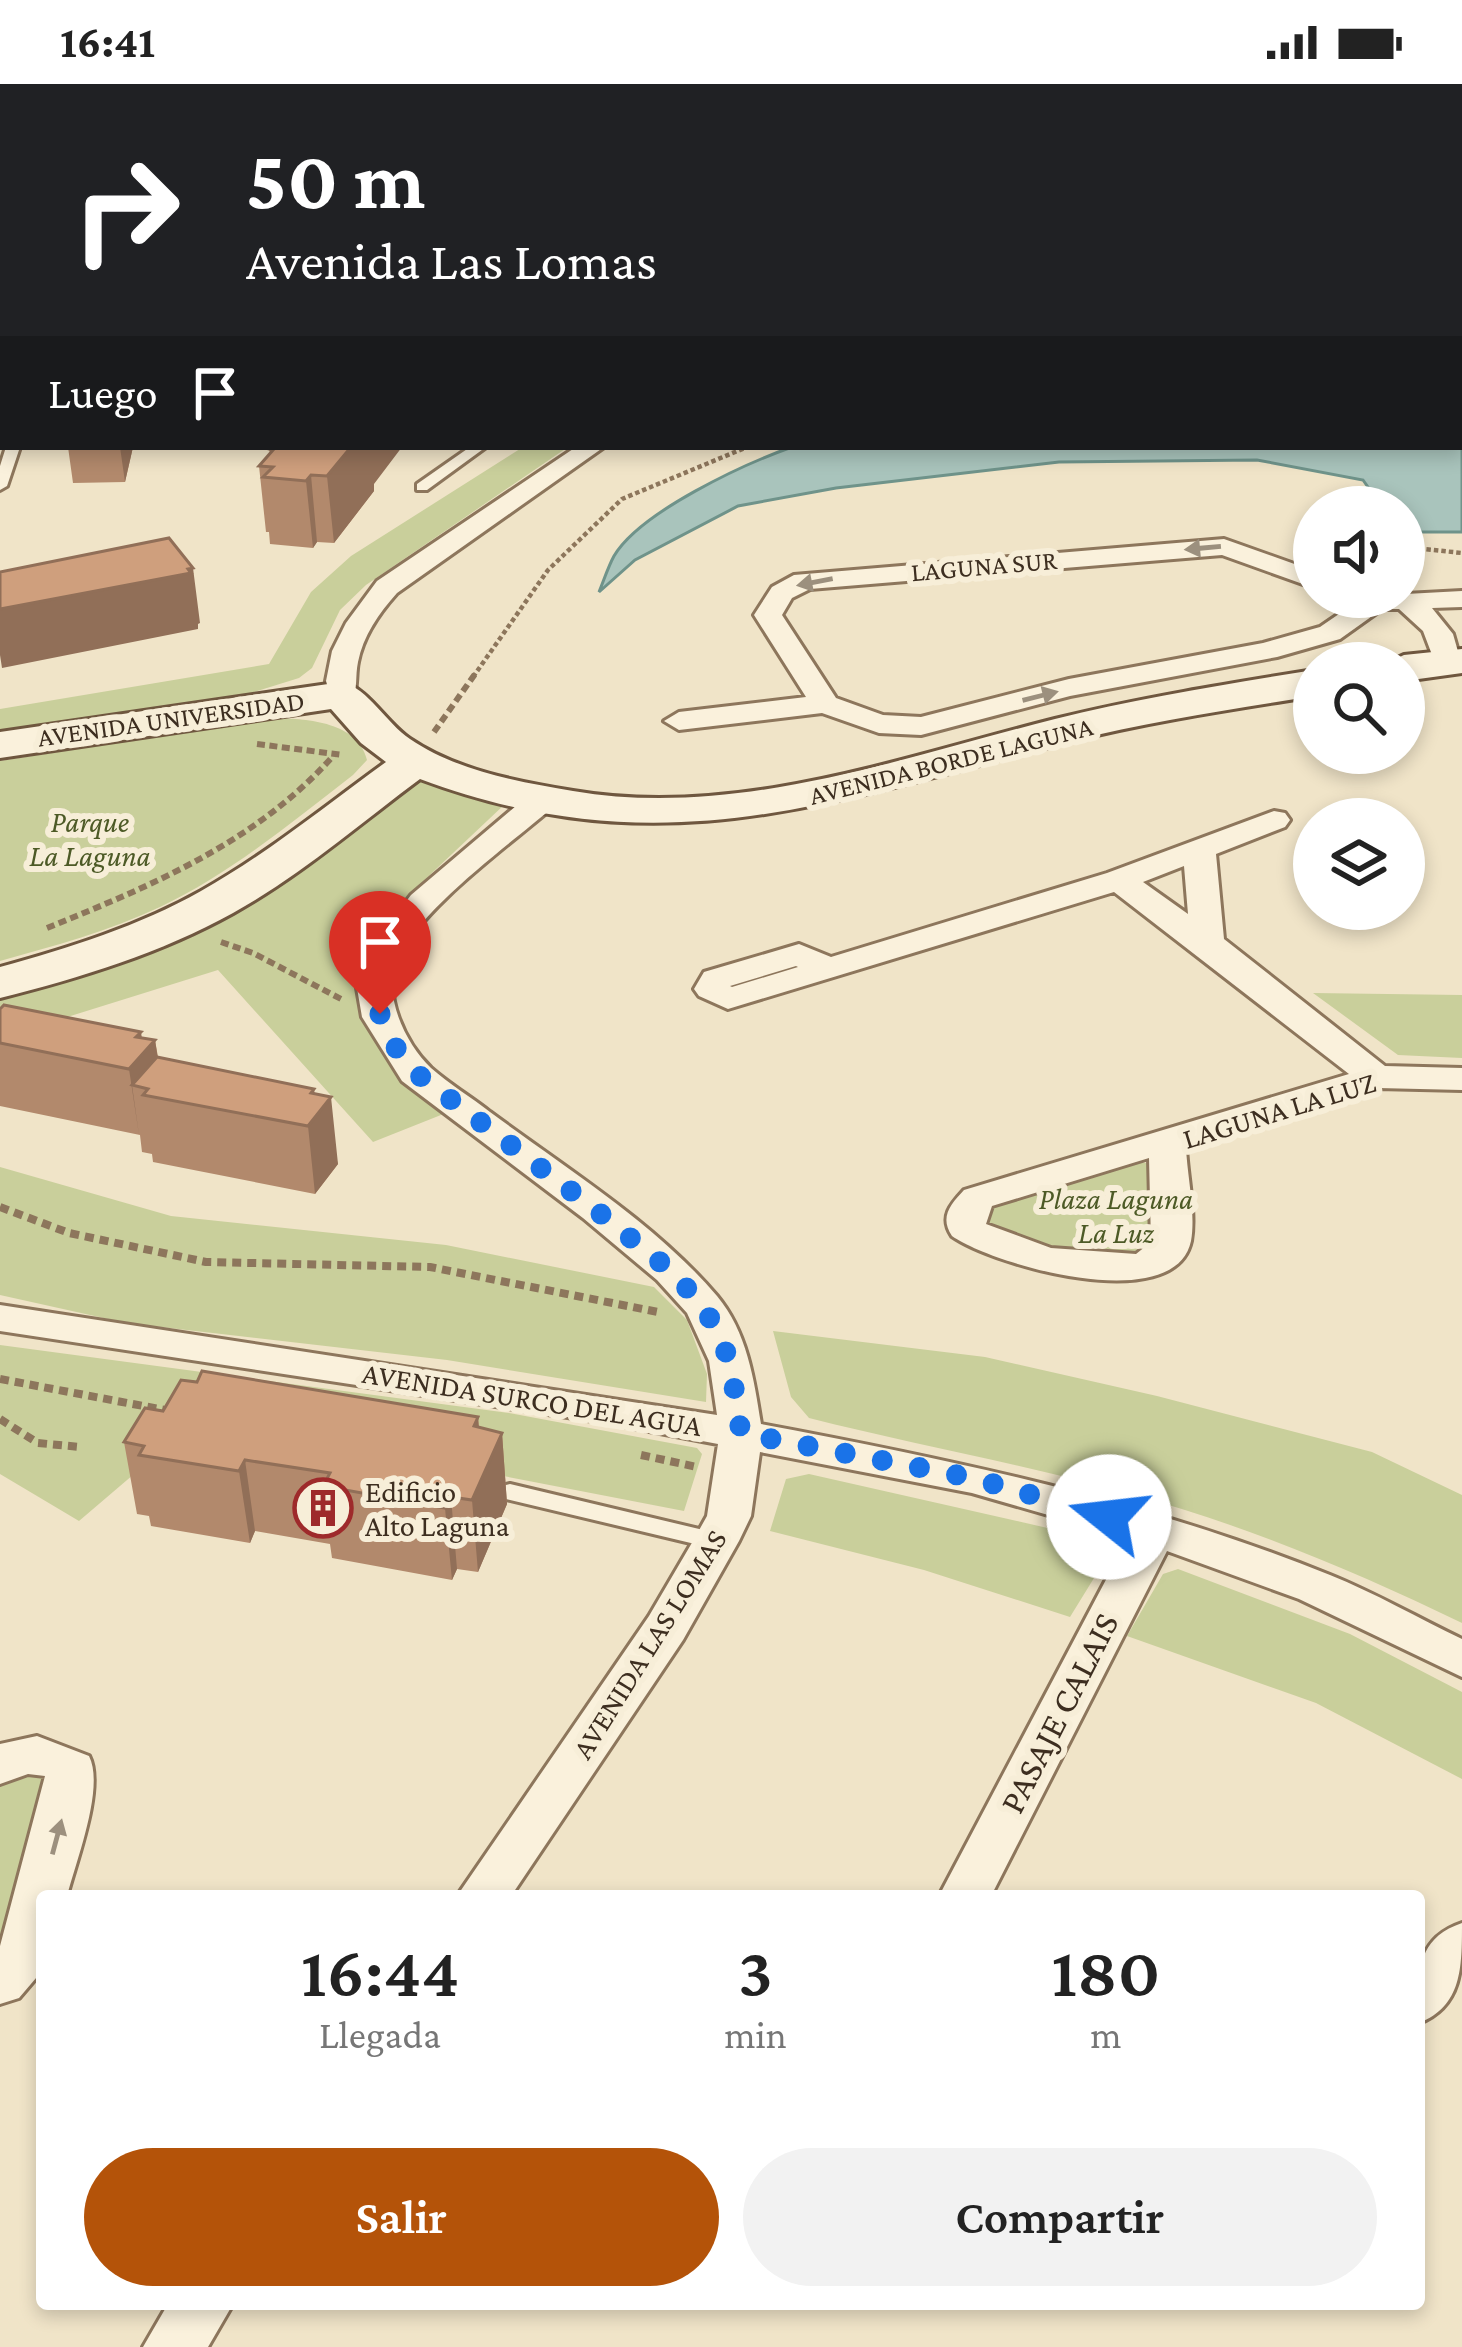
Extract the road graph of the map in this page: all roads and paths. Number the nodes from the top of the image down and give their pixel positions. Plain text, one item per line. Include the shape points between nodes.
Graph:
1 (12, 450) edge
2 (475, 450) edge
3 (588, 450) edge
4 (740, 450) edge
5 (0, 486) edge
6 (422, 487) dead end
7 (1425, 549) edge
8 (1462, 553) edge
9 (1293, 571) edge
10 (1462, 599) edge
11 (1425, 600) edge
12 (1348, 618) edge
13 (1425, 618) edge
14 (1454, 662) edge
15 (1293, 687) edge
16 (825, 704) junction
17 (680, 721) dead end
18 (252, 724) junction
19 (366, 725) junction
20 (0, 745) edge
21 (541, 801) junction
22 (1274, 820) dead end
23 (1199, 848) junction
24 (1119, 880) junction
25 (42, 929) dead end
26 (208, 942) dead end
27 (1207, 943) junction
28 (825, 967) dead end
29 (0, 983) edge
30 (380, 1014) junction
31 (1376, 1077) junction
32 (1462, 1079) edge
33 (1167, 1144) junction
34 (0, 1208) edge
35 (705, 1308) junction
36 (0, 1318) edge
37 (0, 1379) edge
38 (183, 1412) edge
39 (0, 1419) edge
40 (741, 1433) junction
41 (80, 1447) dead end
42 (511, 1492) dead end
43 (1155, 1530) junction
44 (716, 1540) junction
45 (1462, 1660) edge
46 (0, 1765) edge
47 (42, 1890) edge
48 (487, 1890) edge
49 (968, 1890) edge
50 (36, 1913) edge
51 (1462, 1946) edge
52 (0, 1982) edge
53 (1425, 1993) edge
54 (199, 2310) edge
55 (173, 2347) edge

1 - 5 lane
2 - 6 lane
3 - 19 street via 370,605
4 - 19 path via 622,499
7 - 8 path
9 -> 16 street, LAGUNA SUR via 1224,547 804,581 782,593 768,615
10 - 11 street
16 -> 12 street via 879,724 921,726 1267,651 1330,633
13 - 14 street
15 - 21 street, AVENIDA BORDE LAGUNA via 1072,728 792,801 670,810
16 - 17 street
18 - 19 street, AVENIDA UNIVERSIDAD
18 - 19 path
18 - 20 street, AVENIDA UNIVERSIDAD
19 - 21 street, AVENIDA BORDE LAGUNA
19 - 25 path via 302,790 196,861
19 - 29 street via 278,862 187,918
21 - 30 street via 423,902 380,958
22 - 23 street
23 - 24 street
23 - 27 street
24 - 27 street
24 - 28 street
26 - 30 path via 239,946 309,989
27 - 31 street
30 - 35 street, AVENIDA LAS LOMAS via 416,1073 611,1222
31 - 32 street, LAGUNA LA LUZ
31 - 33 street, LAGUNA LA LUZ
33 - 33 street, LAGUNA LA LUZ via 978,1198 966,1211 966,1228 997,1248 1113,1268 1151,1264 1171,1242
34 - 35 path via 69,1233 206,1262 430,1267 659,1312
35 - 40 street, AVENIDA LAS LOMAS via 730,1361
36 - 40 street, AVENIDA SURCO DEL AGUA
37 - 38 path
39 - 41 path via 38,1443
40 - 43 street, AVENIDA SURCO DEL AGUA via 973,1478
40 - 44 street, AVENIDA LAS LOMAS via 729,1516
42 - 44 lane
43 - 45 street, AVENIDA SURCO DEL AGUA via 1315,1587
43 - 49 street, PASAJE CALAIS
44 - 48 street, AVENIDA LAS LOMAS
47 -> 46 street via 70,1768 34,1754
52 -> 50 street via 25,1954
51 - 53 street
54 - 55 street

